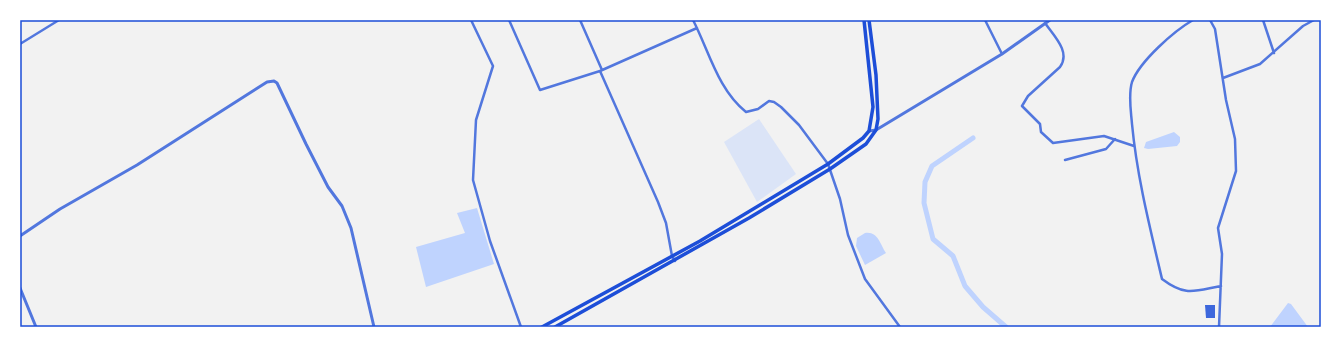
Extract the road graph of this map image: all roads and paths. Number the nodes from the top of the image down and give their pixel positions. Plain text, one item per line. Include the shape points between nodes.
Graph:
1 (59, 20) edge
2 (471, 20) edge
3 (509, 20) edge
4 (580, 20) edge
5 (693, 20) edge
6 (864, 20) edge
7 (869, 20) edge
8 (985, 20) edge
9 (1050, 20) edge
10 (1193, 20) edge
11 (1210, 20) edge
12 (1263, 20) edge
13 (1314, 20) edge
14 (1045, 23) junction
15 (698, 28) junction
16 (20, 44) edge
17 (1274, 53) junction
18 (1002, 54) junction
19 (601, 71) junction
20 (1223, 78) junction
21 (876, 130) junction
22 (869, 131) junction
23 (1115, 139) junction
24 (1134, 146) junction
25 (1065, 160) dead end
26 (828, 164) junction
27 (830, 169) junction
28 (20, 236) edge
29 (672, 256) junction
30 (675, 261) junction
31 (1221, 286) junction
32 (20, 288) edge
33 (36, 327) edge
34 (374, 327) edge
35 (521, 327) edge
36 (542, 327) edge
37 (555, 327) edge
38 (900, 327) edge
39 (1219, 327) edge

1 - 16 street
2 - 35 street via 493,66 476,120 473,180 490,241
3 - 19 street via 540,90
4 - 19 street
5 - 15 street
6 - 22 main road via 873,107
7 - 21 main road via 878,105
8 - 18 street
9 - 14 street
10 - 24 street via 1174,34 1138,70 1132,83 1130,108
11 - 20 street via 1215,29
12 - 17 street
13 - 17 street via 1303,26
14 - 18 street
14 - 23 street via 1063,49 1064,62 1028,96 1022,106 1040,124 1041,132 1053,144 1099,136
15 - 19 street
15 - 26 street via 724,88 738,105 746,112 758,109 769,101 774,102 799,125
17 - 20 street via 1260,64
18 - 21 street
19 - 29 street via 658,202 666,223
20 - 31 street via 1235,139 1236,171 1218,228 1222,254
21 - 22 street
21 - 27 main road via 866,144
22 - 26 main road via 854,146
23 - 24 street
23 - 25 street via 1106,149
24 - 31 street via 1162,279 1180,291
26 - 27 street
26 - 29 main road
27 - 30 main road
27 - 38 street via 848,235 865,279
28 - 34 street via 60,209 137,166 267,82 274,80 278,83 328,187 342,206 348,220
29 - 30 street
29 - 36 main road
30 - 37 main road
31 - 39 street
32 - 33 street

